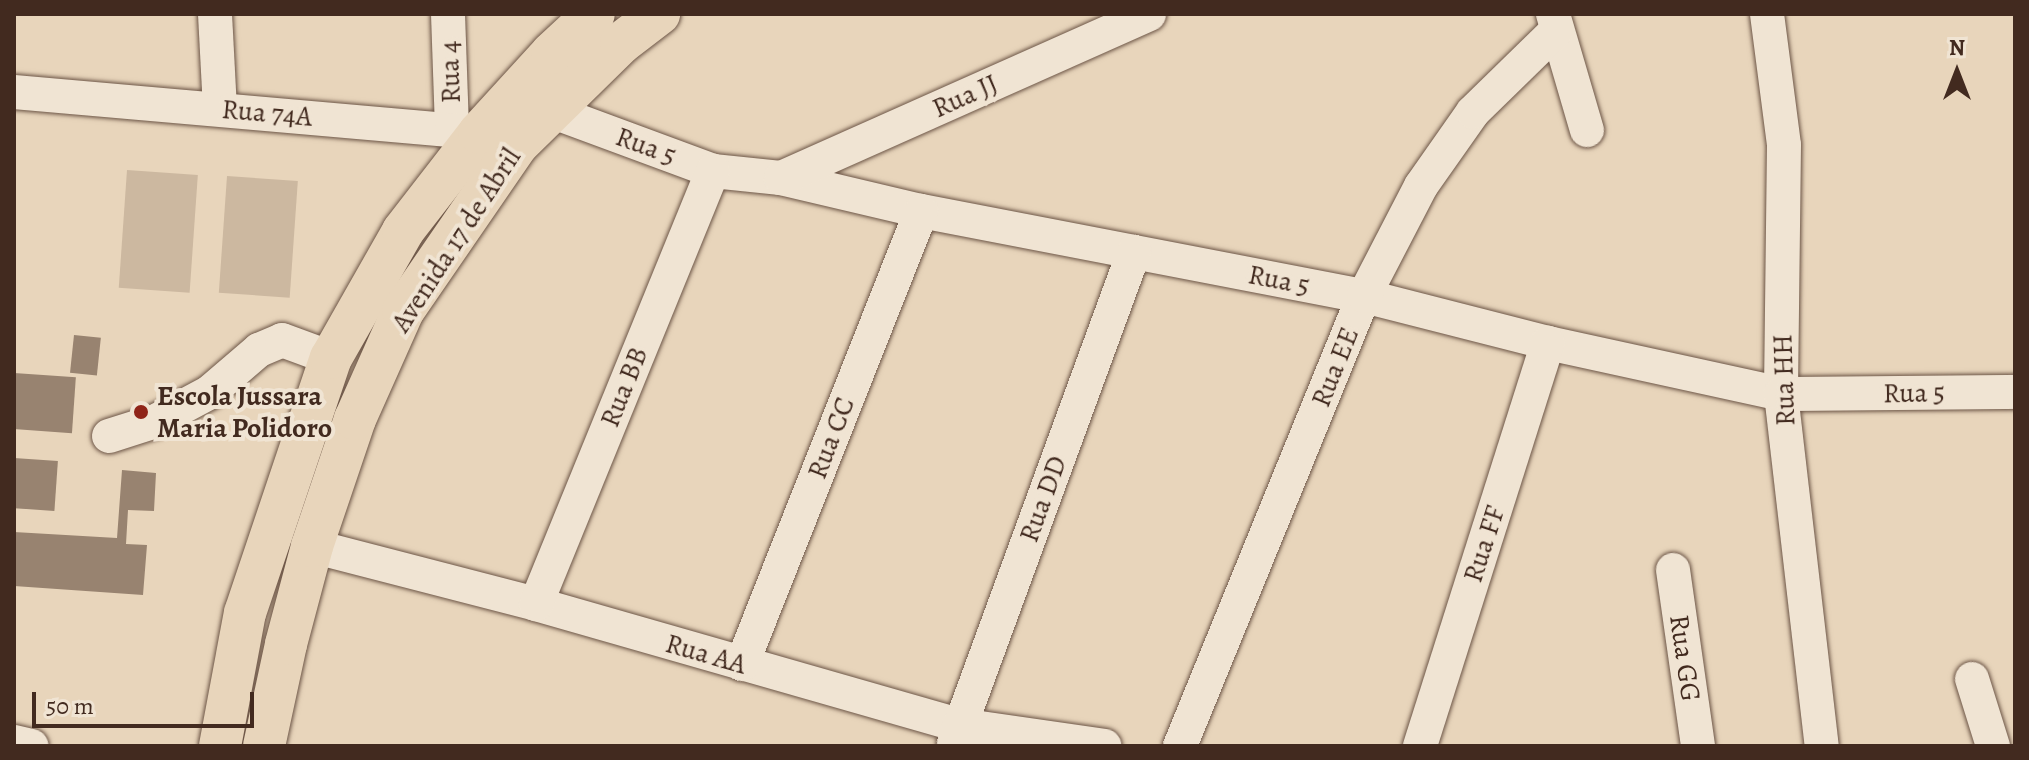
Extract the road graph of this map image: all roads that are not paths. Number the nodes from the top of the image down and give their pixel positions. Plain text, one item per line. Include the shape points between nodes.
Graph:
1 (215, 14) edge
2 (448, 14) edge
3 (594, 14) edge
4 (659, 14) edge
5 (1149, 14) edge
6 (1767, 14) edge
7 (1555, 22) edge
8 (14, 92) edge
9 (220, 109) junction
10 (551, 111) junction
11 (1587, 130) dead end
12 (483, 136) junction
13 (713, 171) junction
14 (781, 178) junction
15 (921, 211) junction
16 (1134, 252) junction
17 (1364, 296) junction
18 (1548, 343) junction
19 (331, 358) junction
20 (2015, 392) edge
21 (1781, 394) junction
22 (109, 436) dead end
23 (312, 546) junction
24 (1673, 570) dead end
25 (536, 604) junction
26 (742, 664) junction
27 (1972, 679) dead end
28 (956, 735) edge
29 (14, 742) edge
30 (32, 746) edge
31 (220, 746) edge
32 (264, 746) edge
33 (1104, 746) edge
34 (1180, 746) edge
35 (1420, 746) edge
36 (1698, 746) edge
37 (1822, 746) edge
38 (1993, 746) edge

1 - 9 street
2 - 12 street, Rua 4
3 - 12 main road, Avenida 17 de Abril via 552,53
4 - 10 main road, Avenida 17 de Abril
5 - 14 street, Rua JJ
6 - 21 street, Rua HH via 1784,145
7 - 11 street
7 - 17 street, Rua EE via 1473,112 1421,186
8 - 9 street, Rua 74A
9 - 12 street, Rua 74A
10 - 12 main road, Avenida 17 de Abril
10 - 13 street, Rua 5
12 - 19 main road, Avenida 17 de Abril via 403,231
12 - 23 main road, Avenida 17 de Abril via 355,419
13 - 14 street, Rua 5
13 - 25 street, Rua BB
14 - 15 street, Rua 5
15 - 16 street, Rua 5
15 - 26 street, Rua CC
16 - 17 street, Rua 5
16 - 28 street, Rua DD
17 - 18 street, Rua 5
17 - 34 street, Rua EE
18 - 21 street, Rua 5
18 - 35 street, Rua FF
19 - 22 street via 282,340 259,350 210,392 156,421
19 - 31 main road, Avenida 17 de Abril via 245,613
20 - 21 street, Rua 5
21 - 37 street, Rua HH
23 - 25 street, Rua AA
23 - 32 main road, Avenida 17 de Abril
24 - 36 street, Rua GG
25 - 26 street, Rua AA
26 - 28 street, Rua AA
27 - 38 street
28 - 33 street, Rua AA
29 - 30 street

